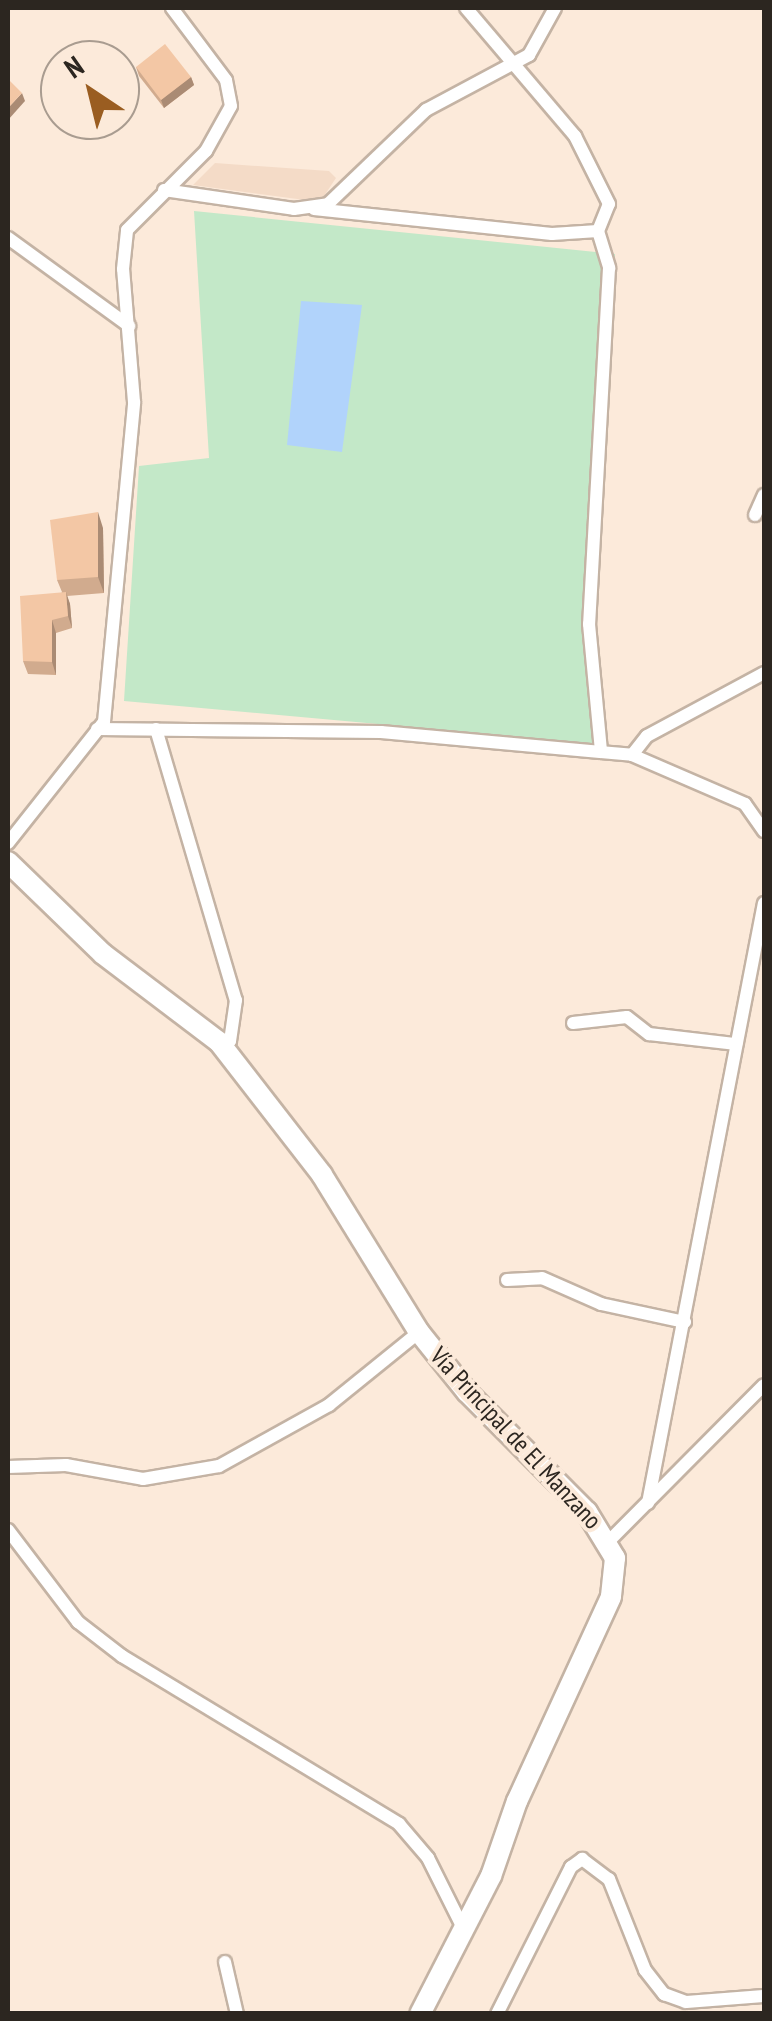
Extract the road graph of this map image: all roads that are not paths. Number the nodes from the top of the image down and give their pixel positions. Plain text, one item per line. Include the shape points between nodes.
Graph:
1 (172, 8) edge
2 (466, 8) edge
3 (555, 8) edge
4 (513, 68) junction
5 (164, 190) junction
6 (314, 209) junction
7 (598, 230) junction
8 (8, 238) edge
9 (128, 326) junction
10 (764, 495) edge
11 (755, 515) dead end
12 (764, 673) edge
13 (97, 729) junction
14 (156, 730) junction
15 (600, 750) junction
16 (632, 754) junction
17 (764, 831) edge
18 (8, 843) edge
19 (8, 862) edge
20 (764, 903) edge
21 (573, 1024) dead end
22 (219, 1042) junction
23 (736, 1044) junction
24 (507, 1280) dead end
25 (684, 1322) junction
26 (419, 1332) junction
27 (764, 1385) edge
28 (8, 1468) edge
29 (648, 1503) junction
30 (8, 1530) edge
31 (608, 1542) junction
32 (8, 1552) edge
33 (23, 1554) junction
34 (463, 1928) junction
35 (226, 1962) dead end
36 (764, 1996) edge
37 (237, 2014) edge
38 (420, 2014) edge
39 (496, 2014) edge

1 - 5 street via 226,80 231,106 206,151
2 - 4 street
3 - 4 street via 530,55
4 - 6 street via 426,110 343,192
4 - 7 street via 591,163 609,204
5 - 6 street
5 - 9 street via 126,230
6 - 7 street via 552,234
7 - 15 street via 609,268 589,624
8 - 9 street
9 - 13 street via 134,402 114,558 106,705
10 - 11 street
12 - 16 street via 648,736
13 - 14 street
13 - 18 street
14 - 15 street via 382,732
14 - 22 street via 236,1000 230,1041
15 - 16 street
16 - 17 street via 745,804
19 - 22 main road, Vía Principal de El Manzano via 103,954
20 - 23 street
21 - 23 street via 626,1016 649,1034
22 - 26 main road, Vía Principal de El Manzano via 322,1176
23 - 25 street
24 - 25 street via 542,1278 601,1304
25 - 29 street
26 - 28 street via 330,1405 219,1466 143,1478 66,1465
26 - 31 main road, Vía Principal de El Manzano
27 - 29 street
29 - 31 street
30 - 33 street
31 - 34 main road, Vía Principal de El Manzano via 614,1558 611,1597
32 - 33 street
33 - 34 street via 78,1622 122,1656 399,1824 428,1858
34 - 38 main road, Vía Principal de El Manzano
35 - 37 street
36 - 39 street via 686,2002 664,1994 648,1977 609,1879 582,1859 571,1867

